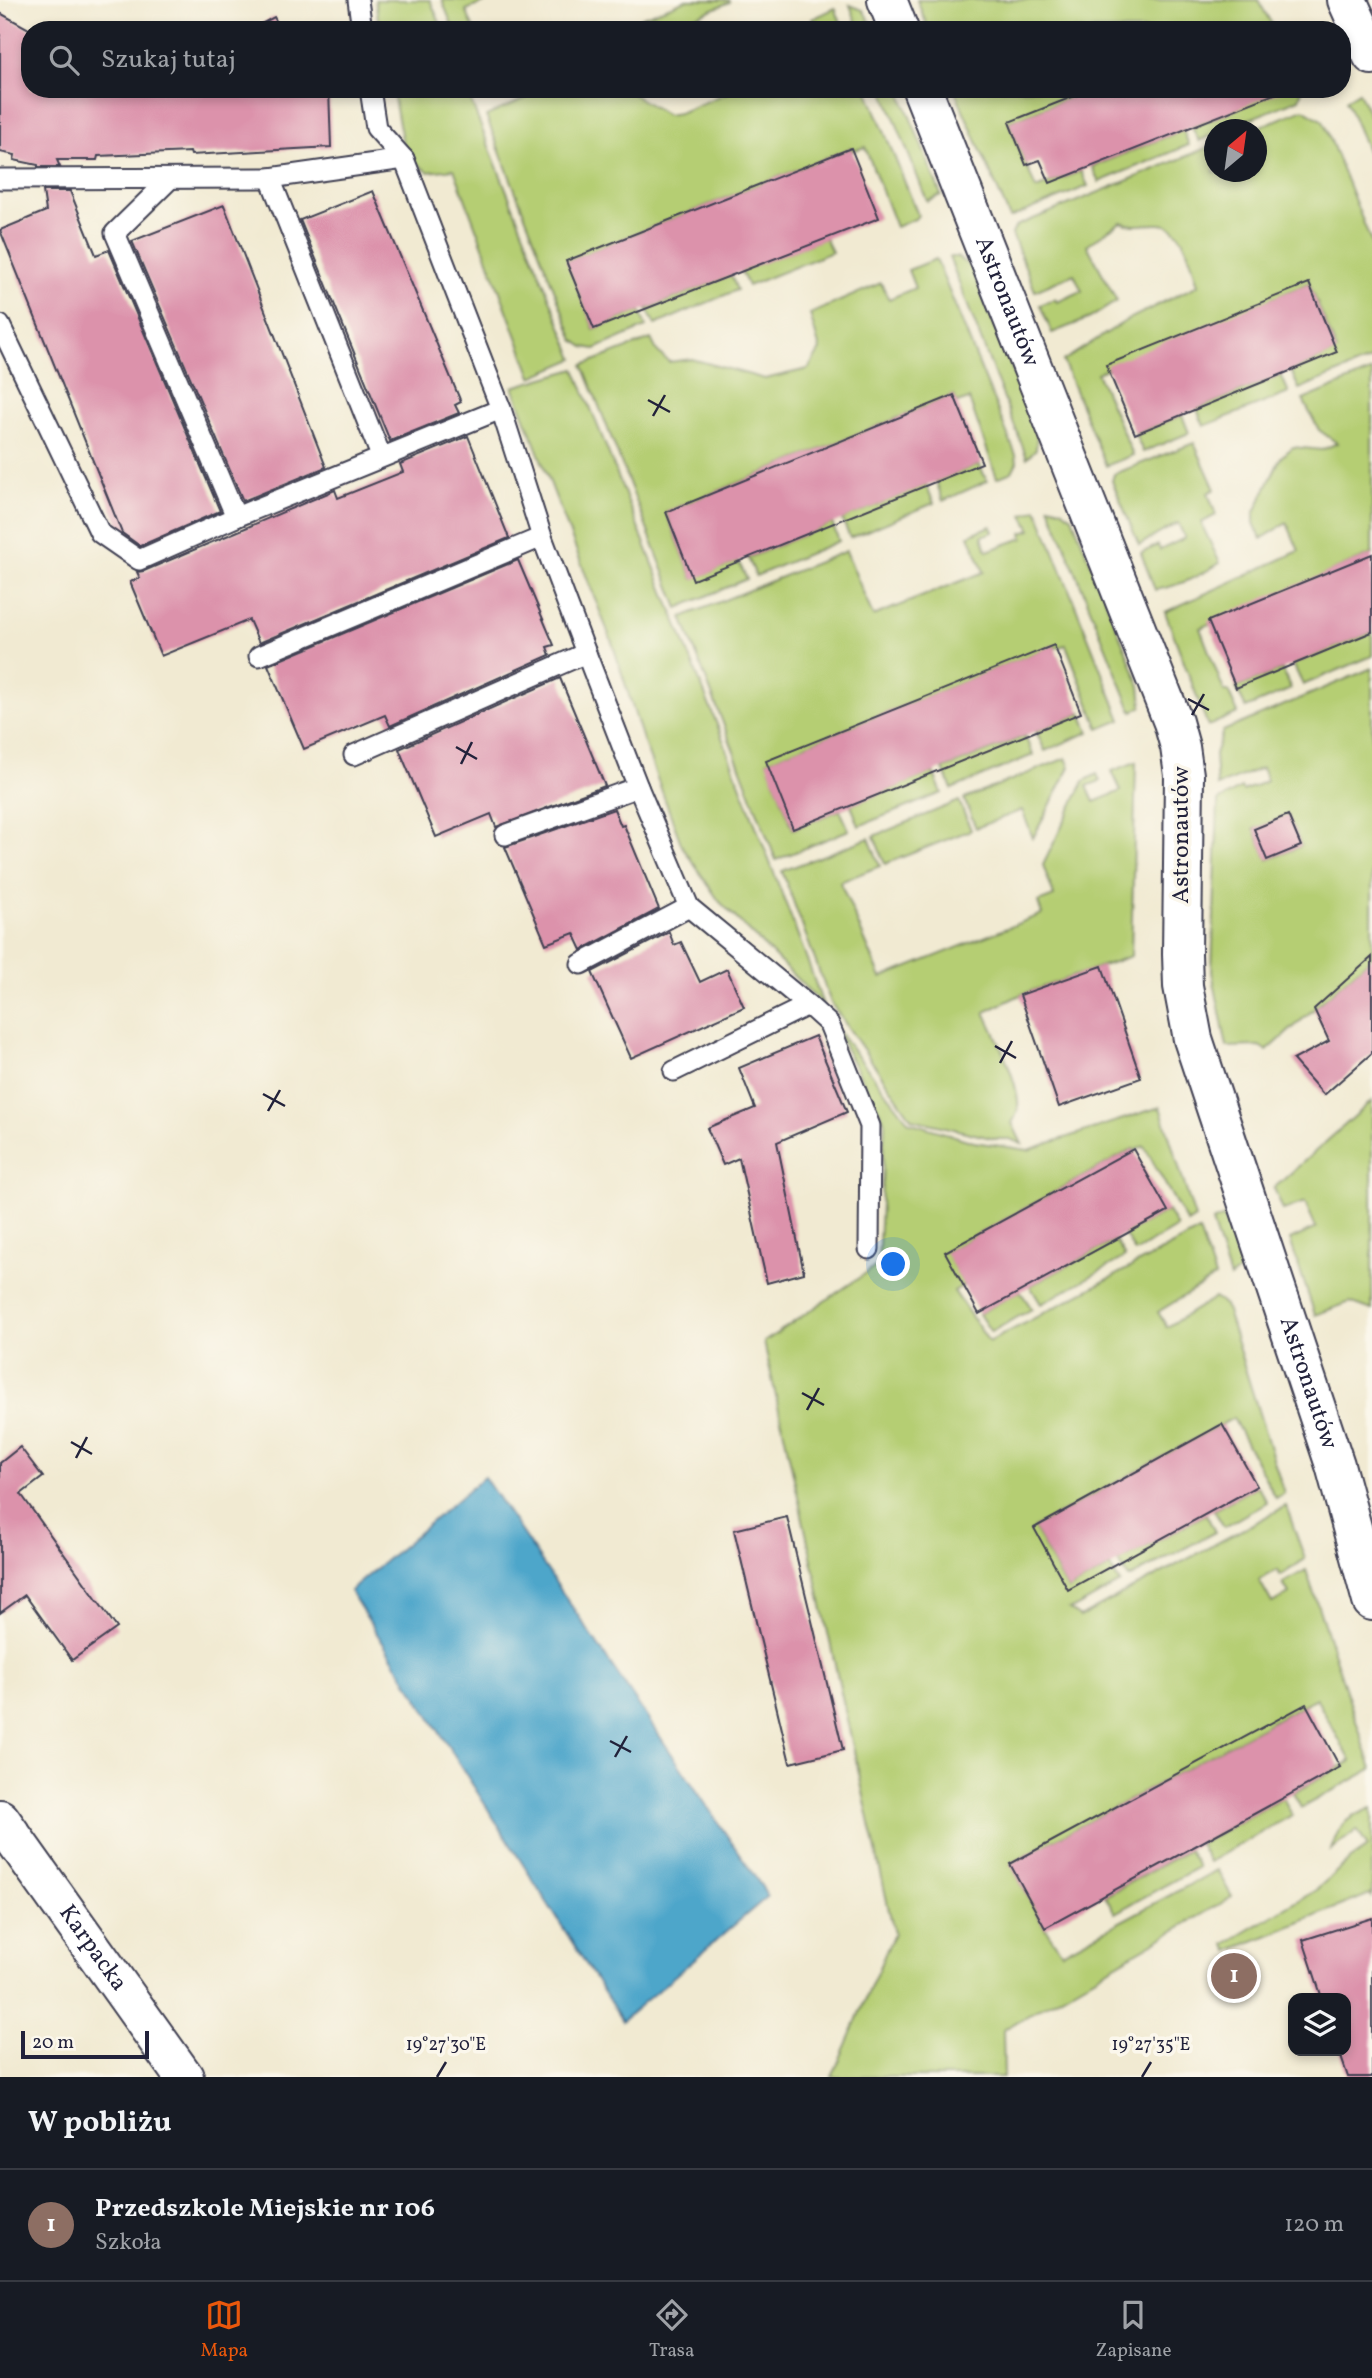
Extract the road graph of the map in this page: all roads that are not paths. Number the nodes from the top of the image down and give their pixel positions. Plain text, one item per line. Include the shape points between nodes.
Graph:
1 (358, 0) edge
2 (887, 0) edge
3 (1347, 0) edge
4 (361, 21) edge
5 (895, 21) edge
6 (1372, 54) edge
7 (371, 98) edge
8 (926, 98) edge
9 (404, 159) junction
10 (270, 178) junction
11 (0, 179) edge
12 (170, 179) junction
13 (0, 326) edge
14 (500, 409) junction
15 (381, 456) junction
16 (236, 517) junction
17 (542, 537) junction
18 (586, 653) junction
19 (259, 656) dead end
20 (354, 755) dead end
21 (638, 787) junction
22 (505, 835) dead end
23 (690, 907) junction
24 (581, 964) dead end
25 (808, 1005) junction
26 (674, 1071) dead end
27 (869, 1249) dead end
28 (1372, 1601) edge
29 (3, 1828) edge
30 (184, 2077) edge

1 - 4 lane
2 - 5 street
3 - 6 street
7 - 9 lane via 376,128
8 - 28 street, Astronautów via 1173,722 1184,775 1181,954 1193,1039 1335,1465
9 - 10 lane
9 - 14 lane
10 - 12 lane
10 - 15 lane
11 - 12 lane
12 - 16 lane via 115,233
13 - 16 lane via 100,533 139,560
14 - 15 lane
14 - 17 lane
15 - 16 lane
17 - 18 lane
17 - 19 lane
18 - 20 lane
18 - 21 lane
21 - 22 lane
21 - 23 lane
23 - 24 lane
23 - 25 lane
25 - 26 lane
25 - 27 lane via 829,1024 870,1126
29 - 30 street, Karpacka

